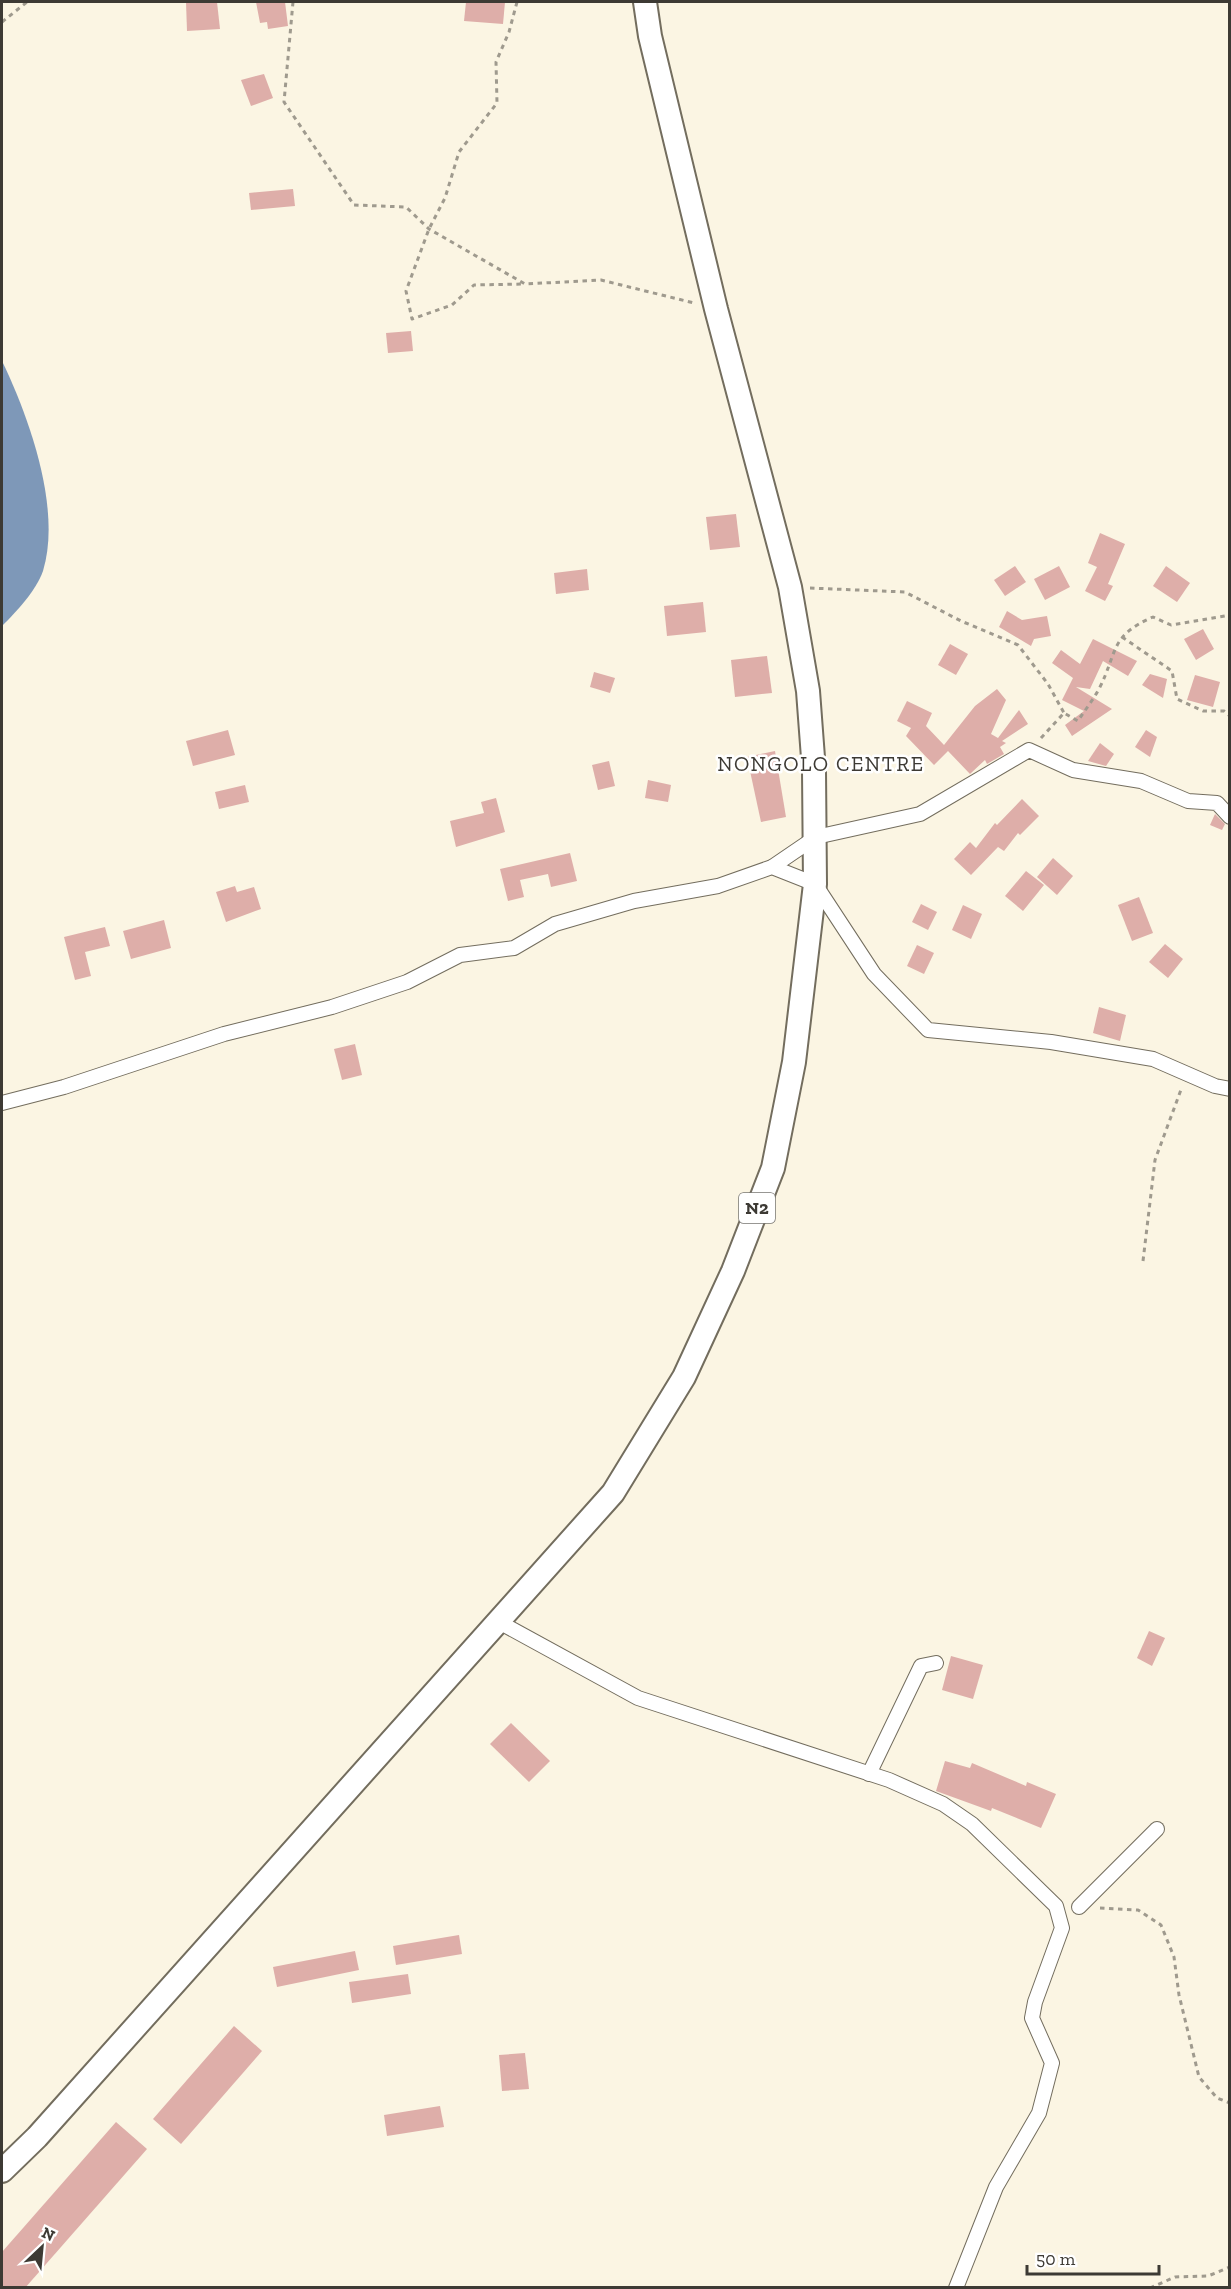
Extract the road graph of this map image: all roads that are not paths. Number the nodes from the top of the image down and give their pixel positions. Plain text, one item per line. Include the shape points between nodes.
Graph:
1 (645, 2) edge
2 (1230, 817) edge
3 (816, 837) junction
4 (772, 867) junction
5 (815, 884) junction
6 (1230, 1089) edge
7 (2, 1103) edge
8 (499, 1622) junction
9 (936, 1663) dead end
10 (869, 1774) junction
11 (1157, 1829) dead end
12 (1079, 1907) road end
13 (2, 2171) edge
14 (956, 2288) edge

1 - 3 highway, N2 via 716,309 790,587 808,691
2 - 3 street via 1217,803 1188,801 1141,782 1073,771 1029,750 920,814
3 - 4 street
3 - 5 highway, N2
4 - 5 street
4 - 7 street via 718,886 634,901 555,924 514,948 460,955 407,982 332,1007 224,1034 64,1087
5 - 6 street via 874,974 928,1030 1153,1059
5 - 8 highway, N2 via 794,1062 773,1168 733,1271 684,1377 613,1493
8 - 10 street via 638,1698
8 - 13 highway, N2 via 37,2137
9 - 10 street via 921,1666
10 - 14 street via 943,1804 972,1824 1056,1906 1062,1928 1032,2018 1052,2063 1040,2113 996,2187
11 - 12 street

